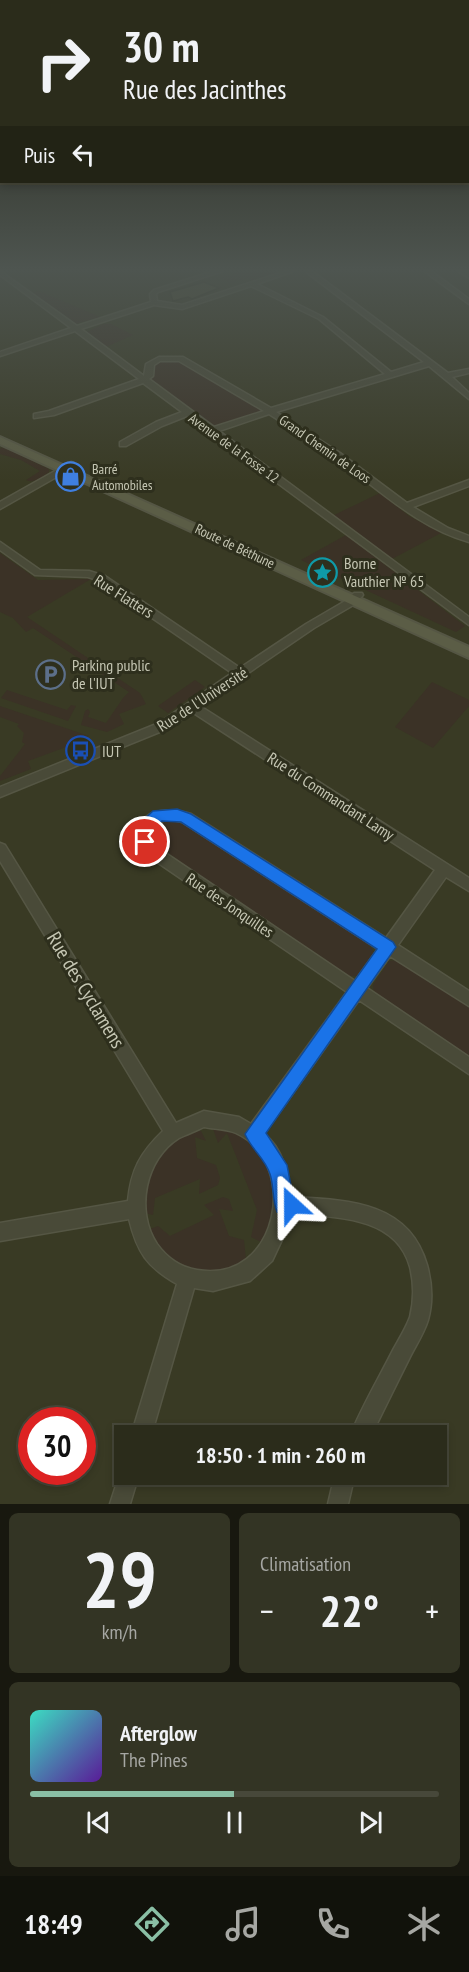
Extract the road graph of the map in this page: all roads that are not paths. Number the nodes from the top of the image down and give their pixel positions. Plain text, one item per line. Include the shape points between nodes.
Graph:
1 (39, 341) edge
2 (92, 341) edge
3 (349, 341) edge
4 (401, 341) edge
5 (0, 354) edge
6 (430, 363) junction
7 (469, 371) edge
8 (390, 375) junction
9 (447, 376) junction
10 (143, 380) junction
11 (469, 397) edge
12 (270, 411) junction
13 (187, 413) junction
14 (37, 416) dead end
15 (212, 431) junction
16 (0, 433) edge
17 (0, 440) edge
18 (123, 444) dead end
19 (69, 467) junction
20 (469, 483) edge
21 (0, 506) edge
22 (406, 507) junction
23 (469, 539) edge
24 (0, 545) edge
25 (356, 597) junction
26 (469, 622) edge
27 (469, 644) edge
28 (469, 653) edge
29 (241, 674) junction
30 (193, 707) junction
31 (0, 792) edge
32 (0, 849) edge
33 (444, 869) junction
34 (469, 885) edge
35 (388, 947) junction
36 (356, 989) junction
37 (469, 999) edge
38 (469, 1066) edge
39 (172, 1131) junction
40 (254, 1134) junction
41 (284, 1205) junction
42 (135, 1209) junction
43 (0, 1232) edge
44 (188, 1279) junction
45 (144, 1425) edge
46 (366, 1425) edge
47 (126, 1485) edge
48 (342, 1485) edge
49 (120, 1504) edge
50 (338, 1504) edge

1 - 5 street
2 - 10 street, Avenue de la Fosse 12
3 - 8 street
4 - 6 street
6 - 8 street
6 - 9 street
7 - 9 street
8 - 12 street
9 - 11 street
10 - 12 street, Grand Chemin de Loos via 149,376 151,362 180,359
10 - 13 street, Avenue de la Fosse 12
10 - 14 street
12 - 15 street
12 - 22 street, Grand Chemin de Loos
13 - 15 street, Avenue de la Fosse 12
13 - 18 street
15 - 26 street, Avenue de la Fosse 12
16 - 19 main road, Route de Béthune
17 - 19 main road, Route de Béthune
19 - 21 street
19 - 25 main road, Route de Béthune
20 - 22 street
22 - 23 street, Grand Chemin de Loos via 430,523
24 - 29 street, Rue Flatters via 38,573 89,574 100,578
25 - 27 main road, Route de Béthune
25 - 28 main road, Route de Béthune
25 - 29 street, Rue de l'Université
29 - 30 street, Rue de l'Université
30 - 31 street, Rue de l'Université via 150,733
30 - 33 street, Rue du Commandant Lamy
32 - 39 street, Rue des Cyclamens
33 - 34 street, Rue du Commandant Lamy
33 - 35 street
35 - 36 street
35 - 36 street, Rue des Jonquilles via 186,818 167,814 146,826 145,842 153,852
35 - 37 street, Rue des Jonquilles
36 - 38 street, Rue des Jonquilles
36 - 40 street
39 - 40 street via 187,1123 217,1119 243,1126
39 - 42 street via 148,1156 140,1172
40 - 41 street via 280,1172
41 - 44 street via 276,1236 257,1262 232,1278 217,1282
41 - 46 street via 375,1217 391,1225 405,1239 420,1266 423,1303 418,1320
42 - 43 street
42 - 44 street via 146,1244 157,1260
44 - 45 street
47 - 49 street
48 - 50 street

